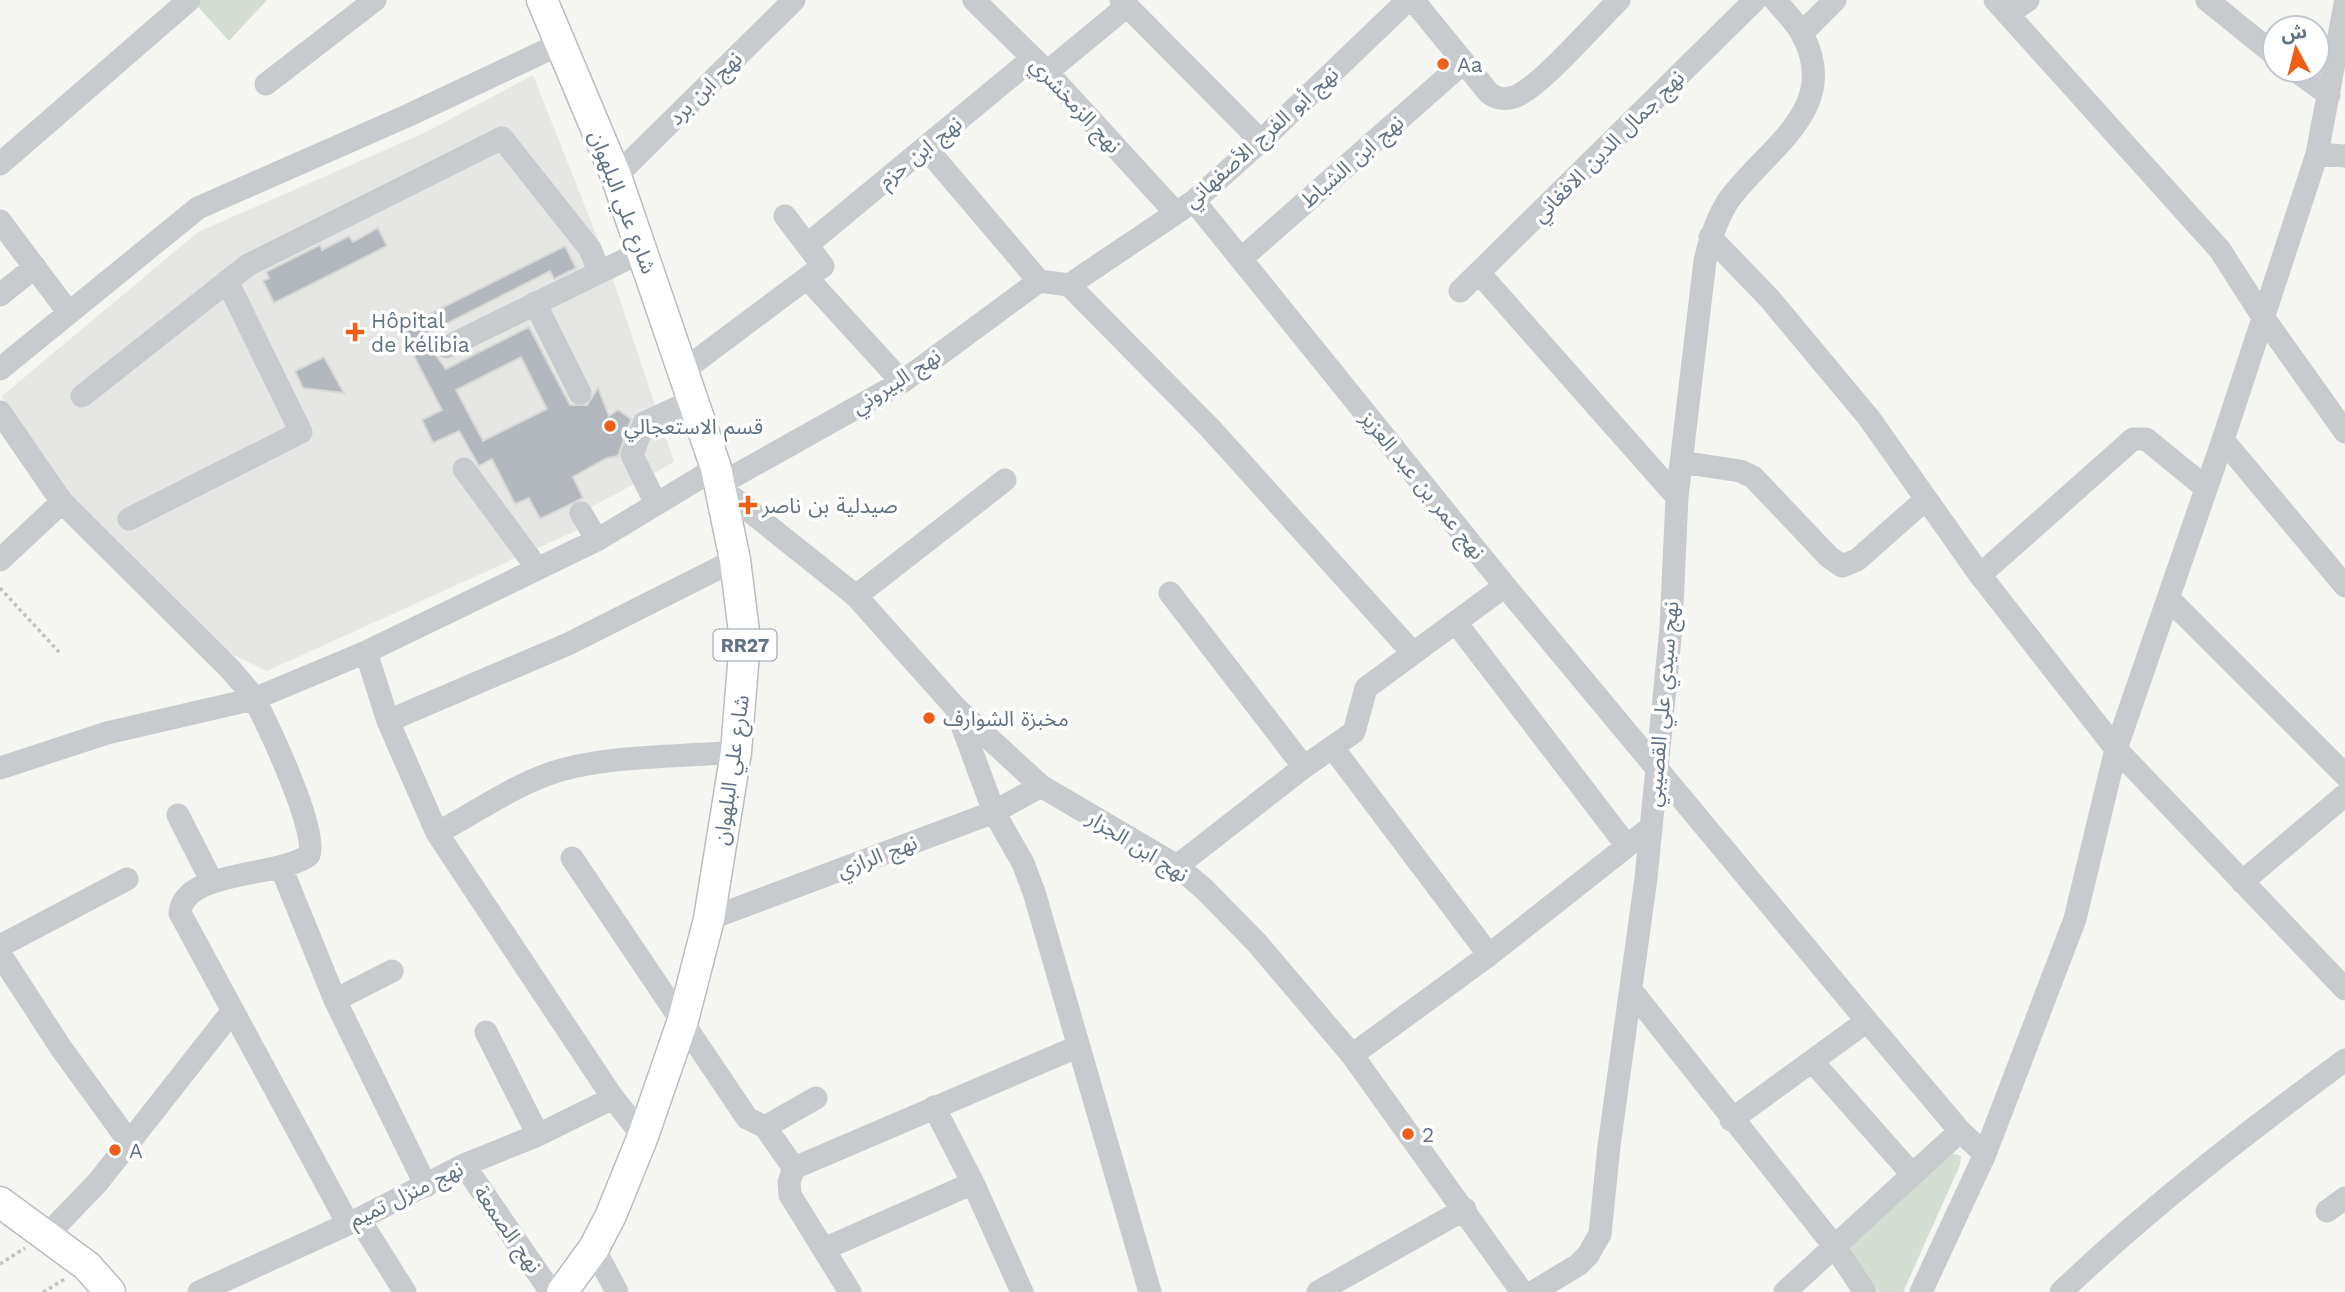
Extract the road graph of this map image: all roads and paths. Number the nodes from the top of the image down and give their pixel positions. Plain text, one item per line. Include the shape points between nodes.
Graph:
1 (189, 0) edge
2 (375, 0) edge
3 (542, 0) edge
4 (974, 0) edge
5 (1411, 0) edge
6 (1619, 0) edge
7 (1755, 0) edge
8 (1775, 0) edge
9 (1835, 0) edge
10 (2028, 0) edge
11 (2207, 0) edge
12 (791, 1) edge
13 (1124, 3) edge
14 (2345, 4) edge
15 (2002, 7) edge
16 (1802, 33) junction
17 (560, 44) junction
18 (2261, 44) edge
19 (1463, 63) junction
20 (1040, 65) junction
21 (266, 84) dead end
22 (2315, 84) edge
23 (2329, 94) junction
24 (1261, 141) junction
25 (926, 148) junction
26 (2317, 154) junction
27 (2345, 156) edge
28 (0, 164) edge
29 (616, 176) junction
30 (1185, 207) junction
31 (785, 216) dead end
32 (0, 221) edge
33 (1710, 237) junction
34 (807, 245) junction
35 (643, 251) junction
36 (1241, 259) junction
37 (34, 267) junction
38 (599, 271) junction
39 (1480, 274) junction
40 (808, 279) junction
41 (227, 281) junction
42 (1039, 281) junction
43 (1069, 285) junction
44 (1460, 291) dead end
45 (0, 295) edge
46 (536, 303) junction
47 (69, 313) junction
48 (2263, 317) junction
49 (447, 347) dead end
50 (0, 369) edge
51 (684, 370) junction
52 (902, 382) junction
53 (579, 393) dead end
54 (82, 396) dead end
55 (694, 400) junction
56 (0, 412) edge
57 (2345, 432) edge
58 (2223, 440) junction
59 (1681, 462) junction
60 (464, 469) dead end
61 (719, 480) junction
62 (1005, 480) dead end
63 (2206, 488) junction
64 (1677, 497) junction
65 (1925, 500) junction
66 (62, 502) junction
67 (656, 503) junction
68 (581, 513) dead end
69 (128, 519) dead end
70 (597, 540) junction
71 (0, 560) edge
72 (735, 560) junction
73 (537, 568) junction
74 (1980, 575) junction
75 (1505, 586) junction
76 (2345, 586) edge
77 (0, 588) edge
78 (1170, 593) dead end
79 (856, 596) junction
80 (2169, 599) junction
81 (1457, 624) junction
82 (59, 652) dead end
83 (366, 652) junction
84 (1412, 652) junction
85 (254, 699) junction
86 (955, 707) junction
87 (388, 721) junction
88 (1333, 748) junction
89 (2116, 749) junction
90 (736, 752) junction
91 (1656, 766) junction
92 (1304, 767) junction
93 (0, 768) edge
94 (2345, 775) edge
95 (1041, 786) junction
96 (2345, 795) edge
97 (994, 811) junction
98 (178, 815) dead end
99 (1650, 828) junction
100 (438, 833) junction
101 (1627, 846) junction
102 (572, 858) dead end
103 (1177, 866) junction
104 (281, 867) junction
105 (127, 879) dead end
106 (212, 882) junction
107 (2242, 882) junction
108 (709, 919) junction
109 (0, 946) edge
110 (0, 954) edge
111 (1489, 955) junction
112 (392, 971) dead end
113 (2345, 989) edge
114 (1631, 990) junction
115 (335, 1000) junction
116 (231, 1013) junction
117 (683, 1020) junction
118 (1867, 1021) junction
119 (486, 1032) dead end
120 (1077, 1047) junction
121 (1352, 1055) junction
122 (2345, 1060) edge
123 (1812, 1061) junction
124 (613, 1098) junction
125 (817, 1098) dead end
126 (934, 1107) junction
127 (1731, 1119) junction
128 (765, 1126) junction
129 (1961, 1131) junction
130 (538, 1135) junction
131 (643, 1136) junction
132 (130, 1143) junction
133 (1985, 1154) junction
134 (464, 1165) junction
135 (794, 1168) junction
136 (1912, 1174) junction
137 (973, 1183) junction
138 (426, 1186) junction
139 (0, 1202) edge
140 (1465, 1209) junction
141 (353, 1221) junction
142 (47, 1235) junction
143 (1835, 1247) junction
144 (594, 1248) junction
145 (824, 1249) junction
146 (110, 1292) edge
147 (199, 1292) edge
148 (405, 1292) edge
149 (551, 1292) edge
150 (562, 1292) edge
151 (617, 1292) edge
152 (850, 1292) edge
153 (1022, 1292) edge
154 (1150, 1292) edge
155 (1318, 1292) edge
156 (1522, 1292) edge
157 (1533, 1292) edge
158 (1785, 1292) edge
159 (1864, 1292) edge
160 (1922, 1292) edge
161 (2061, 1292) edge

1 - 28 street
2 - 21 street
3 - 17 main road, شارع علي البلهوان / RR27
4 - 20 street, نهج الزمخشري
5 - 19 street
5 - 24 street, نهج أبو الفرج الأصفهاني
6 - 19 street via 1528,90 1516,96 1496,98
7 - 39 street, نهج جمال الدين الافغاني
8 - 16 street
9 - 16 street
10 - 15 street
11 - 18 street
12 - 29 street, نهج ابن برد
13 - 20 street, نهج ابن حزم
13 - 24 street
14 - 23 street
15 - 48 street via 2220,250
16 - 33 street, نهج سيدي علي القصيبي via 1813,76 1804,114 1729,200
17 - 29 main road, شارع علي البلهوان / RR27
17 - 47 street via 198,208
19 - 36 street, نهج ابن الشباط
20 - 25 street, نهج ابن حزم
20 - 30 street, نهج الزمخشري
22 - 23 street
23 - 26 street
24 - 30 street, نهج أبو الفرج الأصفهاني
25 - 34 street, نهج ابن حزم
25 - 42 street
26 - 27 street
26 - 48 street
29 - 35 main road, شارع علي البلهوان / RR27
30 - 36 street, نهج عمر بن عبد العزيز
30 - 43 street, نهج أبو الفرج الأصفهاني
31 - 34 street
32 - 37 street
33 - 59 street, نهج سيدي علي القصيبي
33 - 65 street via 1841,384 1899,457
34 - 40 street via 823,266
35 - 38 street
35 - 51 main road, شارع علي البلهوان / RR27
36 - 75 street, نهج عمر بن عبد العزيز
37 - 45 street
37 - 47 street
38 - 41 street via 590,249 502,138 248,265
38 - 46 street
39 - 44 street, نهج جمال الدين الافغاني
39 - 64 street
40 - 51 street
40 - 52 street
41 - 54 street
41 - 69 street via 301,432
42 - 43 street
42 - 52 street, نهج البيروني
43 - 84 street via 1210,428
46 - 49 street
46 - 53 street
47 - 50 street
48 - 57 street
48 - 58 street
51 - 55 main road, شارع علي البلهوان / RR27
52 - 61 street, نهج البيروني
55 - 61 main road, شارع علي البلهوان / RR27
55 - 67 street via 644,423 632,456
56 - 66 street
58 - 63 street
58 - 76 street
59 - 64 street, نهج سيدي علي القصيبي
59 - 65 street via 1753,477 1842,566 1857,560
60 - 73 street
61 - 67 street, نهج البيروني
61 - 72 main road, شارع علي البلهوان / RR27
61 - 79 street, نهج ابن الجزار
62 - 79 street
63 - 74 street via 2146,439 2133,439
63 - 80 street
64 - 91 street, نهج سيدي علي القصيبي via 1671,628
65 - 74 street
66 - 71 street
66 - 85 street via 231,670
67 - 70 street, نهج البيروني
68 - 70 street
70 - 73 street, نهج البيروني
72 - 87 street via 568,644
72 - 90 main road, شارع علي البلهوان / RR27 via 745,640
73 - 83 street, نهج البيروني
74 - 89 street
75 - 81 street
75 - 91 street, نهج عمر بن عبد العزيز
77 - 82 path
78 - 92 street
79 - 86 street, نهج ابن الجزار
80 - 89 street
80 - 94 street
81 - 84 street
81 - 101 street
83 - 85 street, نهج البيروني
83 - 87 street
84 - 88 street via 1366,688 1357,727
85 - 93 street, نهج البيروني via 107,733
85 - 104 street via 310,831 309,855
86 - 95 street, نهج ابن الجزار
86 - 97 street
87 - 100 street
88 - 92 street
88 - 111 street
89 - 107 street
89 - 133 street via 2075,919
90 - 100 street via 561,770
90 - 108 main road, شارع علي البلهوان / RR27
91 - 99 street, نهج سيدي علي القصيبي
91 - 118 street, نهج عمر بن عبد العزيز
92 - 103 street
95 - 97 street, نهج الرازي
95 - 103 street, نهج ابن الجزار
96 - 107 street
97 - 108 street, نهج الرازي
97 - 120 street via 1034,892
98 - 106 street
99 - 101 street
99 - 114 street, نهج سيدي علي القصيبي
100 - 124 street
101 - 111 street
102 - 117 street
103 - 121 street, نهج ابن الجزار via 1257,943
104 - 106 street
104 - 115 street
105 - 109 street
106 - 116 street via 186,895 180,912
107 - 113 street
108 - 117 main road, شارع علي البلهوان / RR27
110 - 132 street
111 - 121 street
112 - 115 street
114 - 127 street
114 - 157 street, نهج سيدي علي القصيبي via 1600,1234 1578,1265
115 - 138 street
116 - 132 street
116 - 141 street
117 - 128 street via 747,1118
117 - 131 main road, شارع علي البلهوان / RR27
118 - 123 street
118 - 129 street, نهج عمر بن عبد العزيز
119 - 130 street
120 - 126 street
120 - 154 street
121 - 140 street, نهج ابن الجزار
122 - 161 street via 2186,1180
123 - 127 street
123 - 136 street
124 - 130 street, نهج منزل تميم
124 - 131 street
125 - 128 street
126 - 135 street
126 - 137 street
127 - 143 street
128 - 135 street
129 - 133 street, نهج عمر بن عبد العزيز
129 - 136 street
130 - 134 street, نهج منزل تميم
131 - 144 main road, شارع علي البلهوان / RR27
132 - 142 street
133 - 160 street
134 - 138 street, نهج منزل تميم
134 - 149 street, نهج الصمعة
135 - 145 street via 790,1195
136 - 143 street
137 - 145 street
137 - 153 street
138 - 141 street, نهج منزل تميم
139 - 142 main road
140 - 155 street
140 - 156 street, نهج ابن الجزار
141 - 147 street, نهج منزل تميم
141 - 148 street
142 - 146 main road via 87,1266
143 - 158 street
143 - 159 street
144 - 150 main road, شارع علي البلهوان / RR27
144 - 151 street
145 - 152 street

